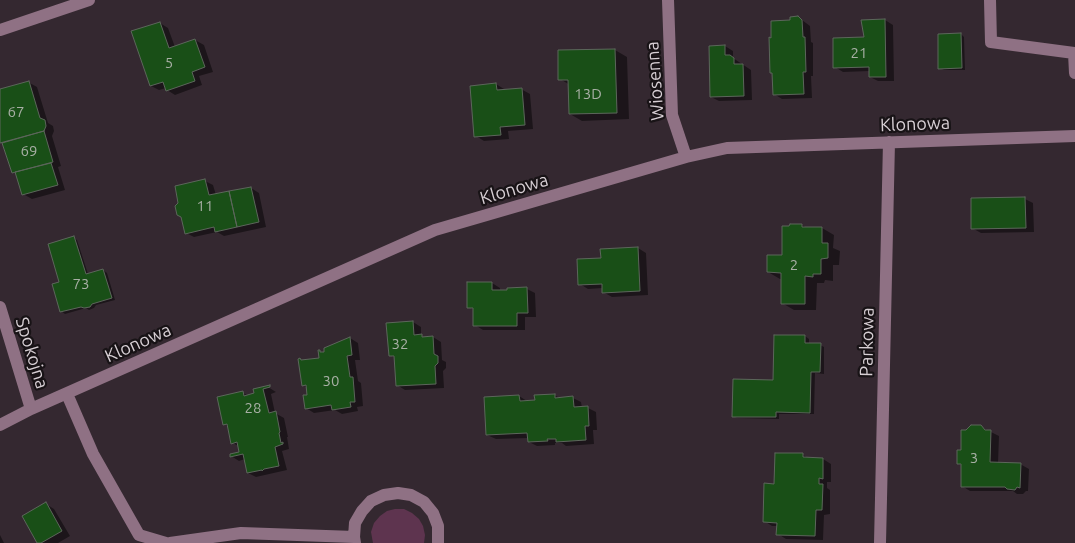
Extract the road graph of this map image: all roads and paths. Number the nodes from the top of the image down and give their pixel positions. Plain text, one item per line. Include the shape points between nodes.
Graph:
1 (89, 0) edge
2 (668, 0) edge
3 (990, 0) edge
4 (0, 30) edge
5 (1075, 73) edge
6 (1075, 136) edge
7 (889, 142) junction
8 (686, 157) junction
9 (0, 308) edge
10 (67, 394) junction
11 (31, 409) junction
12 (0, 424) edge
13 (354, 540) edge
14 (168, 543) edge
15 (438, 543) edge
16 (880, 543) edge

1 - 4 street
2 - 8 street, Wiosenna via 672,115
3 - 5 street via 991,42 1074,53
6 - 7 street, Klonowa
7 - 8 street, Klonowa via 727,148
7 - 16 street, Parkowa
8 - 10 street, Klonowa via 434,230
9 - 11 street, Spokojna
10 - 11 street, Klonowa
10 - 14 street via 93,454 139,535
11 - 12 street, Klonowa
13 - 14 street via 241,534
13 - 15 street via 355,523 371,501 398,493 424,502 433,513 438,526

